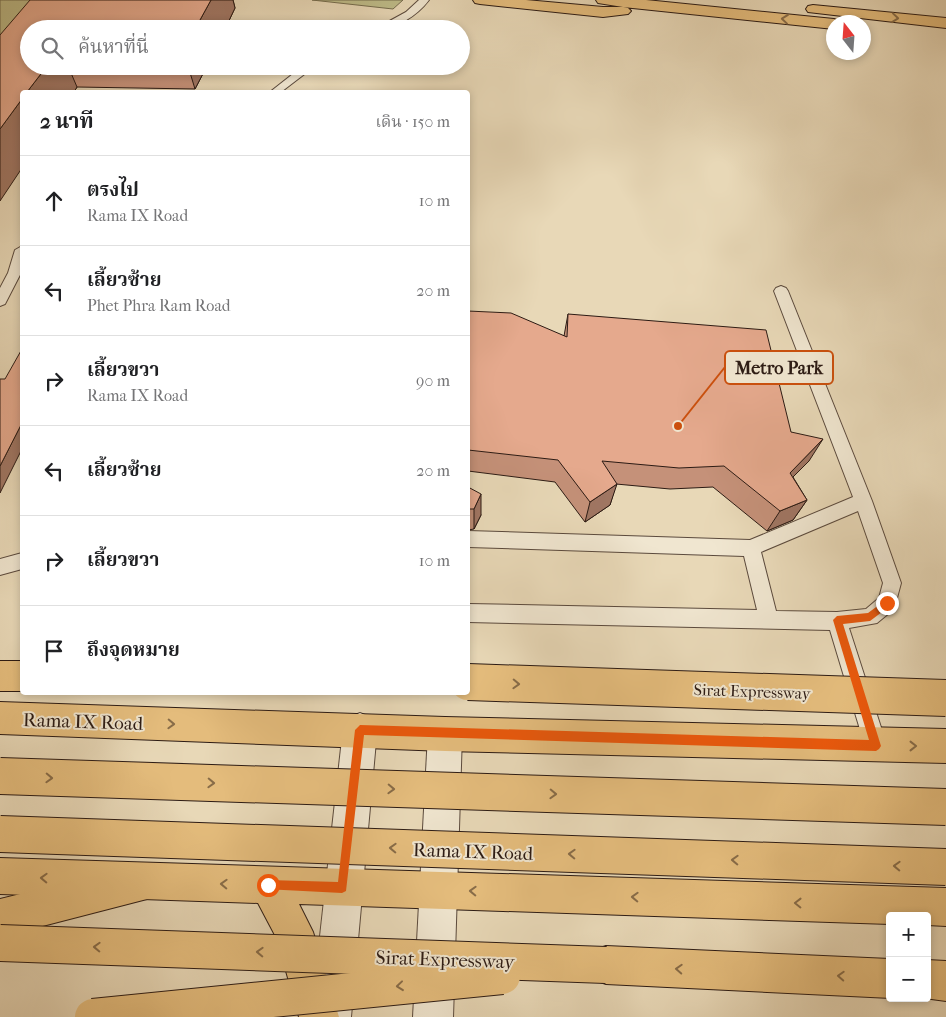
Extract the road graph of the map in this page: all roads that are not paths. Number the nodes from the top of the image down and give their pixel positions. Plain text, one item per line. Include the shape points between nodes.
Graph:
1 (424, 0) edge
2 (480, 0) edge
3 (603, 0) edge
4 (724, 0) edge
5 (699, 10) junction
6 (398, 20) edge
7 (826, 23) edge
8 (946, 23) edge
9 (871, 29) edge
10 (946, 37) edge
11 (298, 75) edge
12 (278, 90) edge
13 (20, 257) edge
14 (781, 291) dead end
15 (0, 301) edge
16 (862, 501) junction
17 (470, 540) edge
18 (752, 548) junction
19 (20, 559) edge
20 (0, 566) edge
21 (470, 613) edge
22 (769, 619) junction
23 (837, 620) junction
24 (0, 676) edge
25 (20, 676) edge
26 (470, 682) edge
27 (946, 698) edge
28 (0, 718) edge
29 (360, 730) junction
30 (445, 734) junction
31 (876, 746) junction
32 (946, 746) edge
33 (0, 776) edge
34 (946, 807) edge
35 (0, 834) edge
36 (946, 867) edge
37 (0, 876) edge
38 (147, 881) junction
39 (268, 885) junction
40 (342, 887) junction
41 (439, 890) junction
42 (946, 907) edge
43 (0, 918) edge
44 (0, 943) edge
45 (606, 965) junction
46 (886, 979) edge
47 (931, 980) edge
48 (946, 981) edge
49 (93, 1017) edge
50 (319, 1017) edge
51 (331, 1017) edge
52 (433, 1017) edge

1 - 6 lane via 418,8
2 - 5 main road via 603,12
3 - 5 main road
4 -> 8 main road
7 -> 5 main road
9 - 10 main road
11 - 12 lane
13 - 15 lane
14 - 16 lane
16 - 18 lane
16 - 23 lane via 892,583 887,603 870,617
17 - 18 lane
18 - 22 lane
19 - 20 lane
21 - 22 lane
22 - 23 lane
23 - 31 lane
24 - 25 main road
26 -> 27 main road, Sirat Expressway, bridge
28 -> 29 main road, Rama IX Road
29 - 30 main road, Rama IX Road
29 - 40 street
30 - 31 main road, Rama IX Road
30 - 41 street
31 -> 32 main road, Rama IX Road
33 -> 34 main road, bridge
36 -> 35 main road, Rama IX Road, bridge
38 -> 37 main road
39 -> 38 main road
38 - 43 main road
39 - 40 main road
39 - 50 main road via 294,932
40 - 41 main road
40 - 51 street
42 -> 41 main road
41 - 52 street
45 -> 44 main road, Sirat Expressway, bridge
46 -> 45 main road, Sirat Expressway
45 -> 49 main road, bridge
47 - 48 main road

